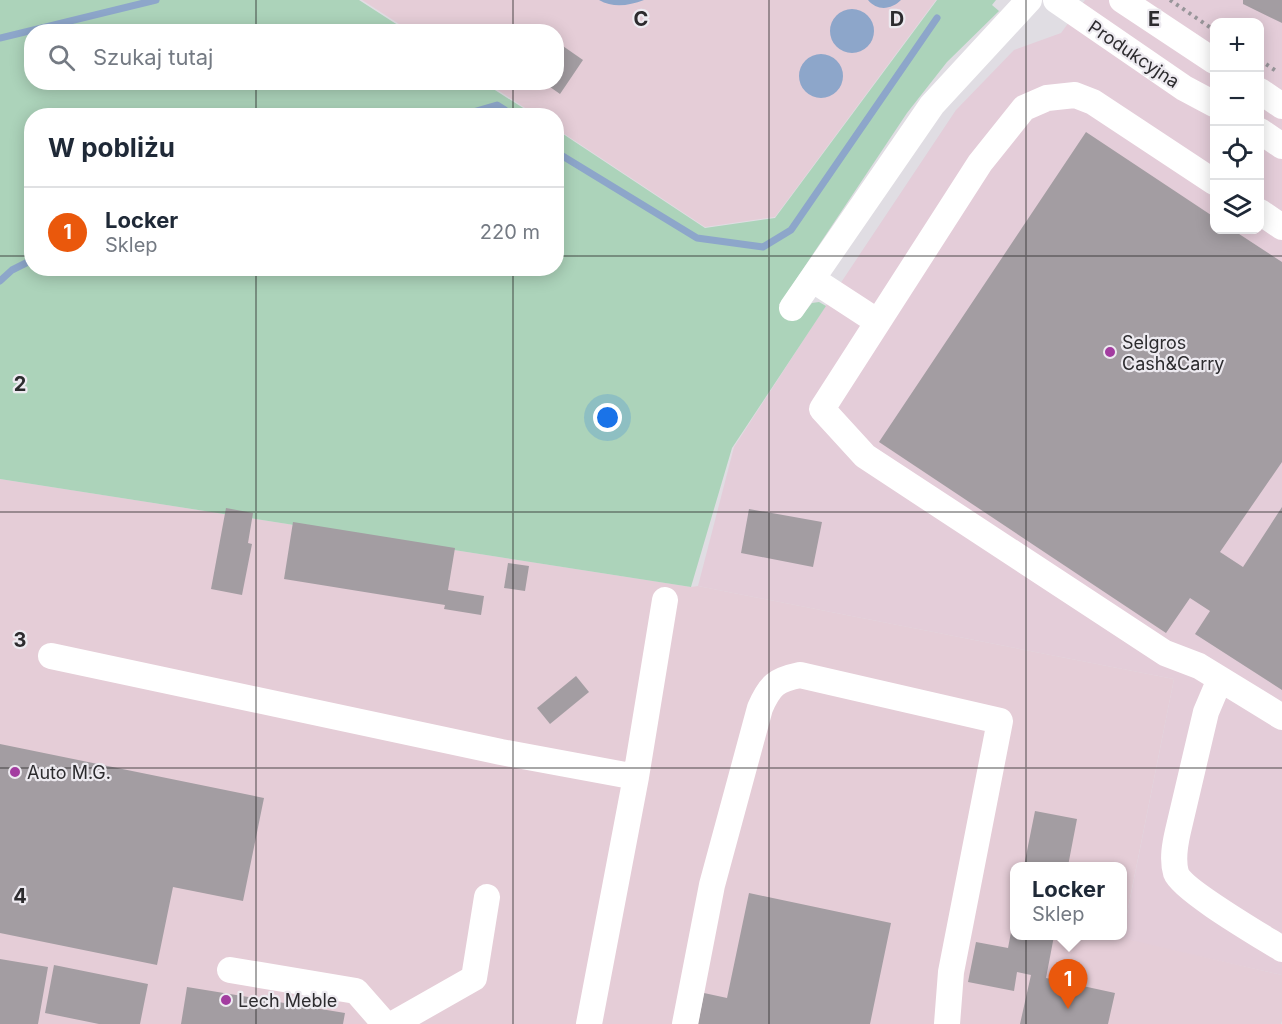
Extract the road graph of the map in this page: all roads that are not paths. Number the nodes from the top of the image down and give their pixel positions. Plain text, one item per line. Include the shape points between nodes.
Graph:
1 (1029, 0) edge
2 (1056, 0) edge
3 (1122, 0) edge
4 (1210, 58) edge
5 (1264, 94) edge
6 (1210, 101) edge
7 (1282, 106) edge
8 (1264, 134) edge
9 (1282, 146) edge
10 (1210, 180) edge
11 (1264, 215) edge
12 (1282, 227) edge
13 (812, 279) junction
14 (792, 309) dead end
15 (878, 322) junction
16 (664, 600) dead end
17 (51, 656) dead end
18 (1220, 679) junction
19 (1282, 717) edge
20 (636, 777) junction
21 (487, 897) dead end
22 (1282, 949) edge
23 (230, 970) dead end
24 (385, 1024) edge
25 (393, 1024) edge
26 (589, 1024) edge
27 (685, 1024) edge
28 (947, 1024) edge

1 - 13 street via 932,105
2 - 6 street, Produkcyjna via 1184,88
3 - 4 street
5 - 7 street
8 - 9 street
10 - 15 street via 1093,102 1075,95 1047,98 1024,108 980,163
11 - 12 street
13 - 14 street
13 - 15 street
15 - 18 street via 822,409 865,456 1165,653
16 - 20 street
17 - 20 street
18 - 19 street
18 - 22 street via 1206,712 1174,849 1176,874 1191,889
20 - 26 street
21 - 25 street via 474,978
23 - 24 street via 356,991
27 - 28 street via 712,885 760,708 768,690 783,679 800,675 1000,721 951,972

